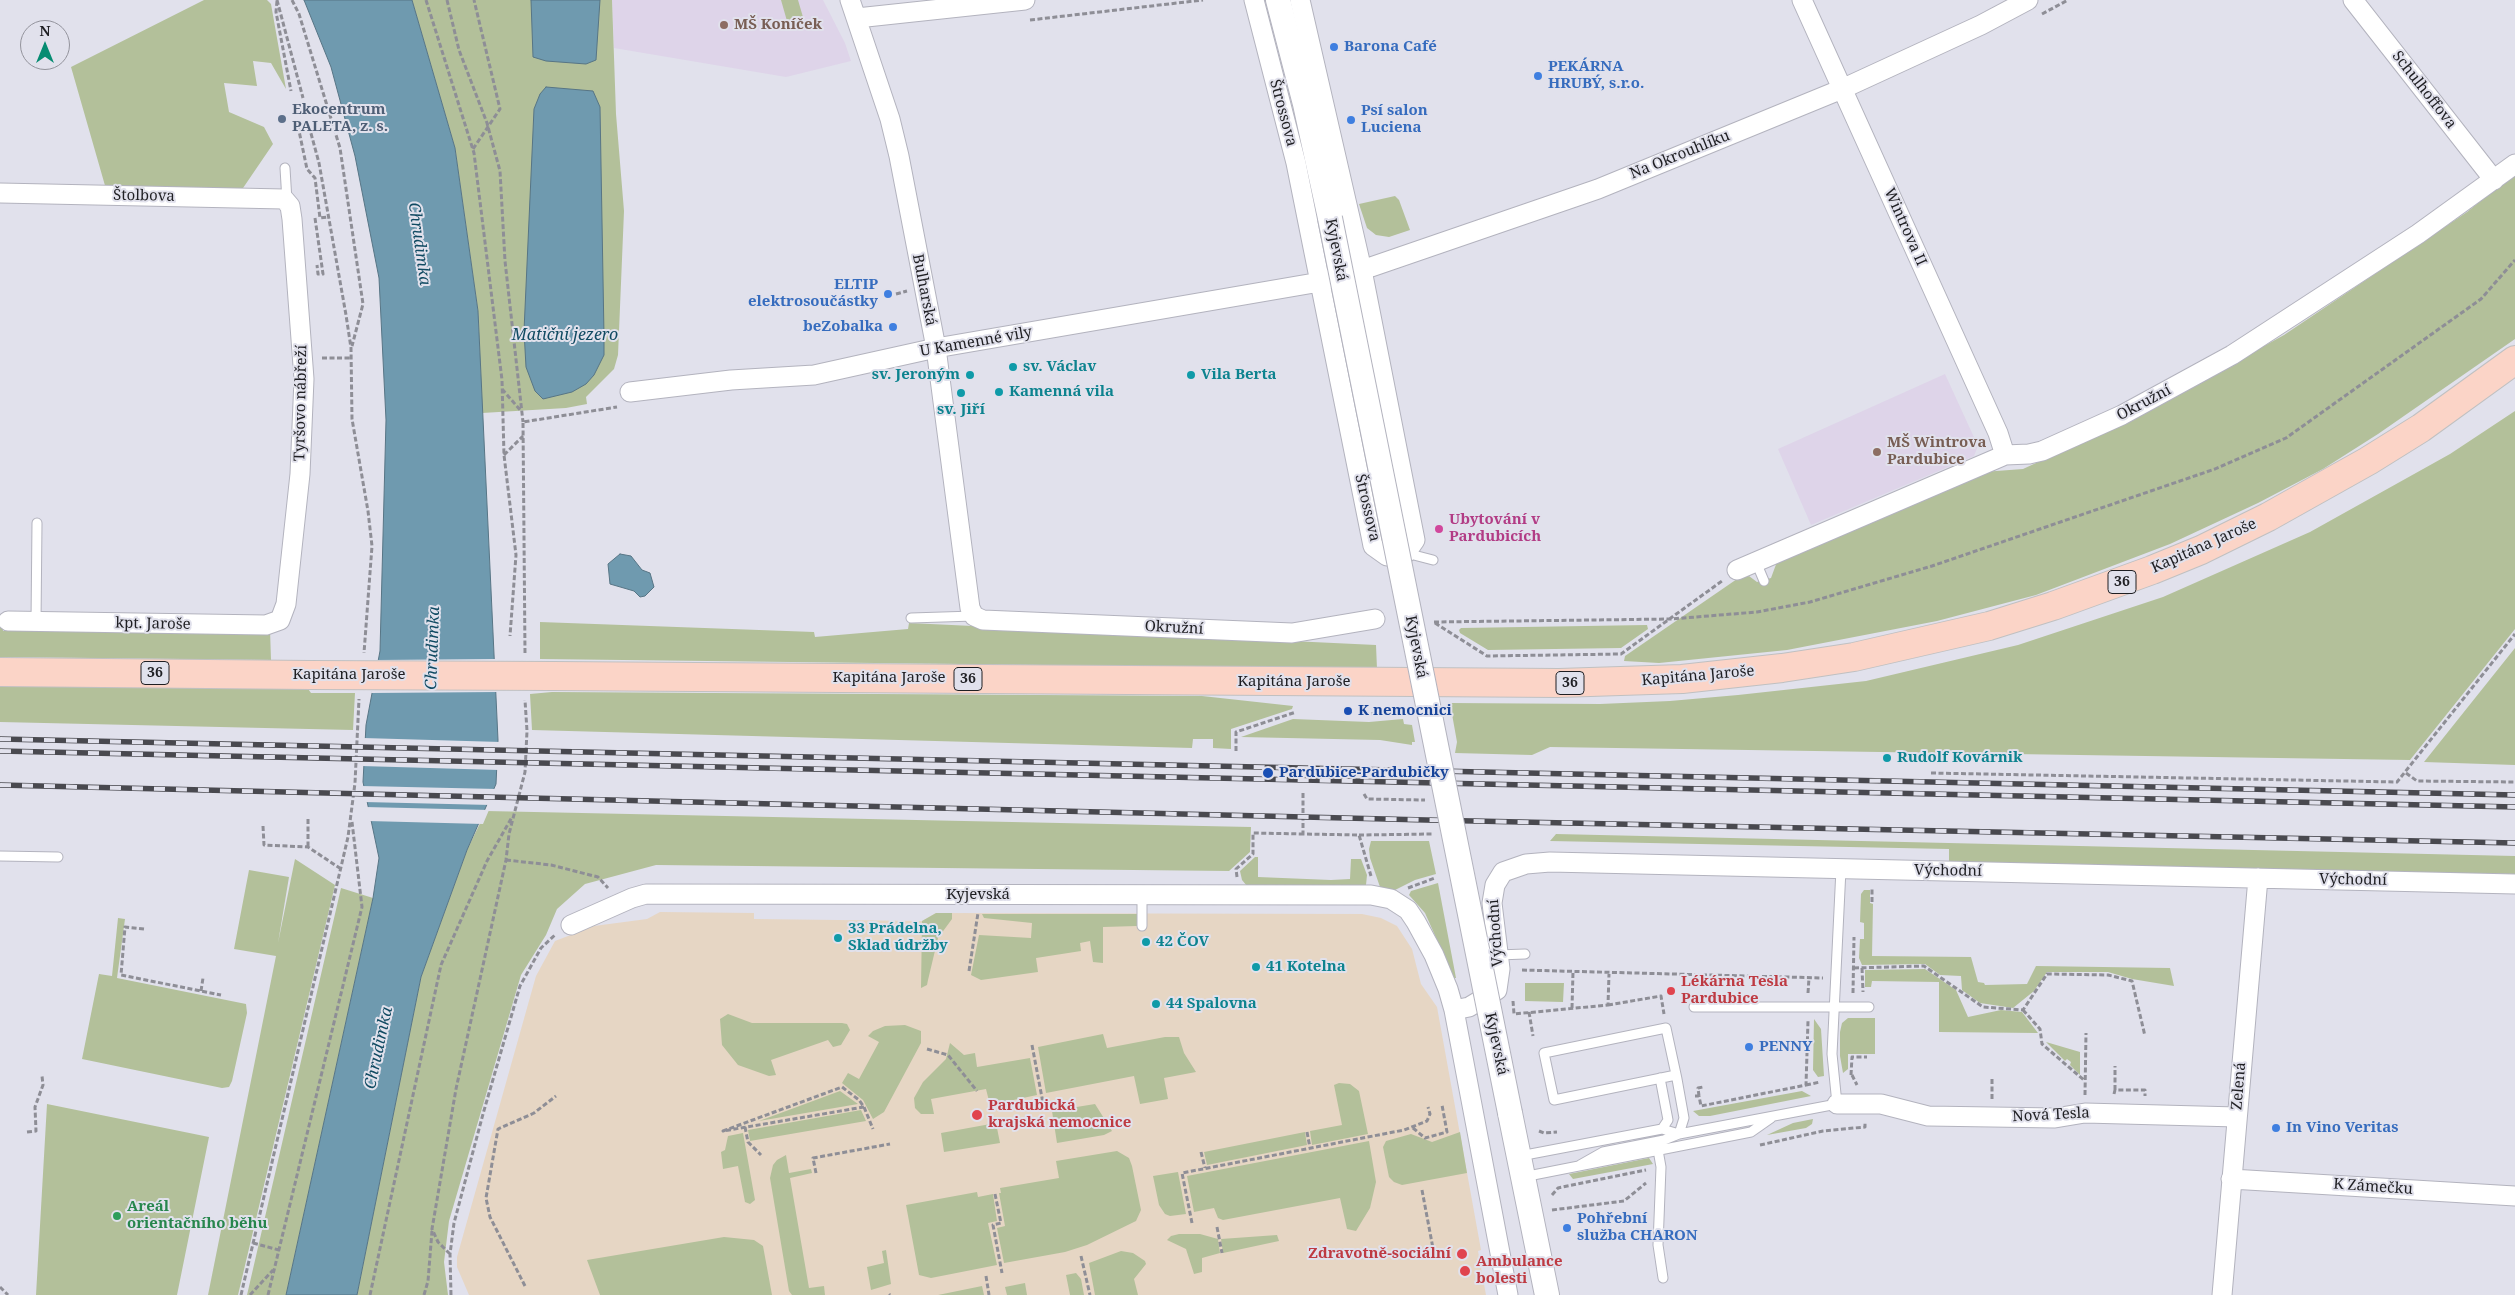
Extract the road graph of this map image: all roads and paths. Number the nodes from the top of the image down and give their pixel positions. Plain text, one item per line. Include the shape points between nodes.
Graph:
1 (292, 0) edge
2 (426, 0) edge
3 (447, 0) edge
4 (474, 0) edge
5 (850, 0) edge
6 (1025, 0) edge
7 (1254, 0) edge
8 (1278, 0) edge
9 (1300, 0) edge
10 (1802, 0) edge
11 (2028, 0) edge
12 (2353, 0) edge
13 (857, 18) junction
14 (1842, 89) junction
15 (291, 91) dead end
16 (303, 98) dead end
17 (298, 126) dead end
18 (310, 126) dead end
19 (489, 128) junction
20 (473, 149) junction
21 (2515, 164) edge
22 (285, 168) dead end
23 (2494, 180) junction
24 (0, 192) edge
25 (287, 201) junction
26 (328, 217) junction
27 (314, 218) dead end
28 (320, 218) junction
29 (2515, 260) edge
30 (1362, 270) junction
31 (1320, 282) junction
32 (351, 348) junction
33 (936, 348) junction
34 (303, 358) junction
35 (351, 358) junction
36 (2515, 360) edge
37 (502, 389) junction
38 (630, 392) joint
39 (522, 411) junction
40 (523, 422) junction
41 (523, 436) junction
42 (504, 455) junction
43 (2004, 455) junction
44 (37, 523) dead end
45 (1406, 553) junction
46 (1433, 560) dead end
47 (516, 562) junction
48 (525, 562) junction
49 (1756, 562) junction
50 (1737, 570) joint
51 (1764, 581) dead end
52 (286, 604) joint
53 (974, 616) junction
54 (911, 618) dead end
55 (1375, 619) dead end
56 (1671, 619) junction
57 (8, 621) dead end
58 (36, 622) junction
59 (2515, 634) edge
60 (510, 636) dead end
61 (363, 658) dead end
62 (525, 660) dead end
63 (0, 672) edge
64 (525, 695) dead end
65 (359, 696) dead end
66 (1296, 712) dead end
67 (1407, 713) dead end
68 (1364, 714) dead end
69 (1236, 751) dead end
70 (1931, 773) dead end
71 (2406, 773) junction
72 (2515, 782) edge
73 (1304, 793) dead end
74 (1364, 794) dead end
75 (1426, 800) dead end
76 (515, 812) junction
77 (352, 816) junction
78 (308, 818) dead end
79 (263, 826) dead end
80 (1303, 834) junction
81 (1433, 834) dead end
82 (1359, 835) junction
83 (308, 847) junction
84 (0, 856) edge
85 (58, 857) dead end
86 (506, 860) junction
87 (341, 869) junction
88 (1841, 869) junction
89 (2258, 878) junction
90 (1872, 881) dead end
91 (2515, 884) edge
92 (1142, 895) junction
93 (1237, 895) junction
94 (1371, 896) junction
95 (1872, 902) dead end
96 (618, 904) junction
97 (979, 907) dead end
98 (571, 925) joint
99 (1142, 926) dead end
100 (144, 929) dead end
101 (1854, 930) dead end
102 (1525, 954) dead end
103 (1498, 955) junction
104 (1854, 968) junction
105 (1862, 968) junction
106 (1520, 970) dead end
107 (969, 971) dead end
108 (1573, 972) junction
109 (1609, 974) junction
110 (203, 978) dead end
111 (1809, 978) junction
112 (1836, 978) junction
113 (201, 991) junction
114 (1871, 992) dead end
115 (221, 994) dead end
116 (1505, 994) junction
117 (1608, 1005) junction
118 (1694, 1007) dead end
119 (1853, 1007) junction
120 (1869, 1007) dead end
121 (1572, 1008) junction
122 (1808, 1008) junction
123 (1835, 1008) junction
124 (1454, 1010) junction
125 (2022, 1010) junction
126 (1529, 1012) junction
127 (1666, 1028) junction
128 (2086, 1033) dead end
129 (1534, 1036) dead end
130 (2145, 1036) dead end
131 (1032, 1045) dead end
132 (927, 1049) dead end
133 (2115, 1066) dead end
134 (1676, 1074) junction
135 (42, 1076) dead end
136 (1660, 1078) junction
137 (2085, 1081) junction
138 (1813, 1084) dead end
139 (1806, 1085) junction
140 (1704, 1087) dead end
141 (977, 1090) dead end
142 (2115, 1090) dead end
143 (556, 1096) dead end
144 (1699, 1096) junction
145 (1681, 1099) junction
146 (1042, 1103) dead end
147 (1837, 1104) junction
148 (1442, 1105) dead end
149 (864, 1106) junction
150 (1428, 1107) dead end
151 (2085, 1113) junction
152 (1774, 1116) junction
153 (2237, 1117) junction
154 (745, 1127) junction
155 (1865, 1127) dead end
156 (1413, 1128) junction
157 (873, 1129) dead end
158 (1662, 1129) junction
159 (1539, 1131) dead end
160 (1564, 1131) dead end
161 (1823, 1131) dead end
162 (27, 1132) dead end
163 (1307, 1132) dead end
164 (1679, 1134) junction
165 (890, 1144) dead end
166 (1310, 1148) junction
167 (1658, 1150) junction
168 (1202, 1152) dead end
169 (761, 1155) dead end
170 (1580, 1165) junction
171 (1521, 1167) junction
172 (1661, 1167) junction
173 (1205, 1168) junction
174 (816, 1173) dead end
175 (2232, 1179) junction
176 (1422, 1190) dead end
177 (995, 1194) dead end
178 (1552, 1195) dead end
179 (2515, 1196) edge
180 (1549, 1211) dead end
181 (1192, 1223) dead end
182 (1217, 1227) dead end
183 (432, 1229) junction
184 (253, 1243) junction
185 (279, 1250) junction
186 (1222, 1253) dead end
187 (450, 1254) junction
188 (1081, 1256) dead end
189 (1435, 1259) dead end
190 (274, 1270) junction
191 (1002, 1273) dead end
192 (986, 1276) dead end
193 (1663, 1278) dead end
194 (526, 1286) dead end
195 (0, 1287) edge
196 (8, 1295) edge
197 (241, 1295) edge
198 (250, 1295) edge
199 (268, 1295) edge
200 (370, 1295) edge
201 (424, 1295) edge
202 (451, 1295) edge
203 (990, 1295) edge
204 (1090, 1295) edge
205 (1508, 1295) edge
206 (1547, 1295) edge
207 (2222, 1295) edge

1 - 32 path via 340,148 363,304
2 - 20 path
3 - 19 path via 459,50
4 - 19 path via 500,109
5 - 13 street, Bulharská
6 - 13 street
7 - 31 street, Štrossova via 1296,162
8 - 171 street, Kyjevská, bridge via 1330,218
9 - 30 street
10 - 14 street, Wintrova II
11 - 14 street, Na Okrouhlíku
12 - 23 street, Schulhoffova
13 - 33 street, Bulharská via 899,156
14 - 30 street, Na Okrouhlíku via 1598,189
14 - 43 street, Wintrova II via 1998,433
15 - 16 path via 276,12 277,0
17 - 28 path via 307,169 315,178
18 - 26 path
19 - 20 path
19 - 39 path via 500,171
20 - 37 path
21 - 23 street, Okružní
22 - 25 lane
23 - 43 street, Okružní via 2418,234 2232,355 2147,402 2042,450
24 - 25 street, Štolbova via 279,198
25 - 34 street, Tyršovo nábřeží via 292,219
26 - 28 path
26 - 32 path
27 - 28 path
29 - 56 path via 2481,299 2334,405 2286,438 2216,469 1932,566 1810,602 1757,612
30 - 31 street, Na Okrouhlíku
30 - 45 street via 1415,540
31 - 33 street, U Kamenné vily
31 - 45 street, Štrossova via 1373,546 1388,556
32 - 35 path
33 - 38 street, U Kamenné vily via 814,375 724,380
33 - 53 street, Bulharská via 970,608
34 - 35 path
34 - 52 street, Tyršovo nábřeží via 303,436
35 - 61 path via 352,418 372,546
36 - 63 main road, Kapitána Jaroše / 36, bridge via 2368,461 2201,550 2143,574 1989,626 1854,657 1782,668 1682,679 1559,683
37 - 39 path
37 - 42 path
38 - 40 path via 618,406
39 - 40 path
40 - 41 path
41 - 42 path
41 - 48 path
42 - 47 path
43 - 49 street, Okružní
44 - 58 lane
45 - 46 lane
47 - 48 path
47 - 60 path
48 - 62 path
49 - 50 street, Okružní
49 - 51 lane
50 - 56 path
52 - 58 street, kpt. Jaroše via 280,620 266,625
53 - 54 lane
53 - 55 street, Okružní via 983,620 1292,633
56 - 56 path via 1433,622 1487,656 1621,654
57 - 58 street, kpt. Jaroše
59 - 71 path
64 - 76 path via 525,772
65 - 77 path
66 - 69 path via 1236,732
67 - 68 path
70 - 71 path via 2397,782
71 - 72 path via 2417,781
73 - 80 path
74 - 75 path via 1367,799
76 - 86 path
76 - 200 path via 487,861 441,965
77 - 87 path
77 - 185 path via 362,907
78 - 83 path
79 - 83 path via 264,845
80 - 82 path
80 - 93 path via 1253,833 1253,854 1236,869
81 - 82 path
82 - 94 path via 1371,877
83 - 87 path
84 - 85 lane
86 - 96 path via 551,865 598,877 606,883
86 - 183 path via 456,1089
87 - 184 path
88 - 89 street, Východní
88 - 103 street, Východní via 1550,862 1516,867 1503,872 1495,885 1492,903
88 - 112 lane
89 - 91 street, Východní
89 - 153 street, Zelená
90 - 95 path
92 - 93 street, Kyjevská
92 - 96 street, Kyjevská via 646,894
92 - 99 lane
93 - 94 street, Kyjevská
94 - 124 street, Kyjevská via 1391,899 1408,910 1424,934 1443,974
96 - 98 street, Kyjevská
97 - 107 path
98 - 187 path via 541,948 520,986 454,1223
100 - 113 path via 126,927 121,975
101 - 104 path
102 - 103 lane
103 - 116 street, Východní
104 - 105 path
104 - 119 path
105 - 114 path via 1861,992
105 - 125 path via 1924,966 1983,1007
106 - 108 path
108 - 109 path
108 - 121 path
109 - 111 path
109 - 117 path
110 - 113 path
111 - 112 path
111 - 122 path
112 - 123 lane
113 - 115 path
116 - 124 street
116 - 126 path via 1514,1014
117 - 121 path
117 - 127 path via 1661,996
118 - 122 lane
119 - 120 lane
119 - 123 lane
121 - 126 path
122 - 123 lane
122 - 139 path
123 - 147 lane via 1832,1054
124 - 205 street
125 - 130 path via 2047,974 2108,975 2132,981
125 - 137 path via 2040,1029 2042,1044
126 - 129 path
127 - 134 lane
127 - 136 lane via 1544,1053 1554,1100
128 - 137 path
131 - 146 path
132 - 141 path via 948,1056
133 - 142 path
134 - 136 lane
134 - 145 lane
135 - 162 path via 43,1085 35,1107 36,1131
136 - 158 lane via 1668,1120
137 - 151 path
138 - 139 path
139 - 144 path via 1701,1106
140 - 144 path via 1698,1088
143 - 194 path via 534,1113 498,1129 486,1198 490,1217
144 - 145 path
145 - 164 lane via 1684,1118
147 - 151 street, Nová Tesla via 1881,1104 1928,1116 2055,1118
147 - 152 lane
148 - 156 path via 1447,1132 1425,1138
149 - 154 path
149 - 154 path via 842,1087 723,1131
149 - 157 path
150 - 156 path via 1430,1118
151 - 153 street, Nová Tesla
152 - 164 lane
152 - 167 lane via 1752,1132
153 - 175 street, Zelená
154 - 169 path via 748,1142
155 - 161 path
156 - 166 path
158 - 164 lane
158 - 171 lane
159 - 160 path
163 - 166 path
164 - 170 lane via 1603,1152
165 - 174 path via 813,1158
166 - 173 path
167 - 170 lane
167 - 172 lane
168 - 173 path
170 - 171 lane
171 - 206 street, Kyjevská
172 - 178 path via 1558,1188
172 - 180 path via 1653,1178 1624,1201
172 - 193 lane via 1658,1245
173 - 181 path via 1182,1173
175 - 179 street, K Zámečku
175 - 207 street, Zelená
176 - 189 path
177 - 191 path via 1001,1223 993,1225
182 - 186 path
183 - 187 path via 438,1242
183 - 201 path
184 - 185 path
184 - 197 path
185 - 190 path
187 - 202 path
188 - 204 path
190 - 198 path
190 - 199 path
192 - 203 path
195 - 196 path

